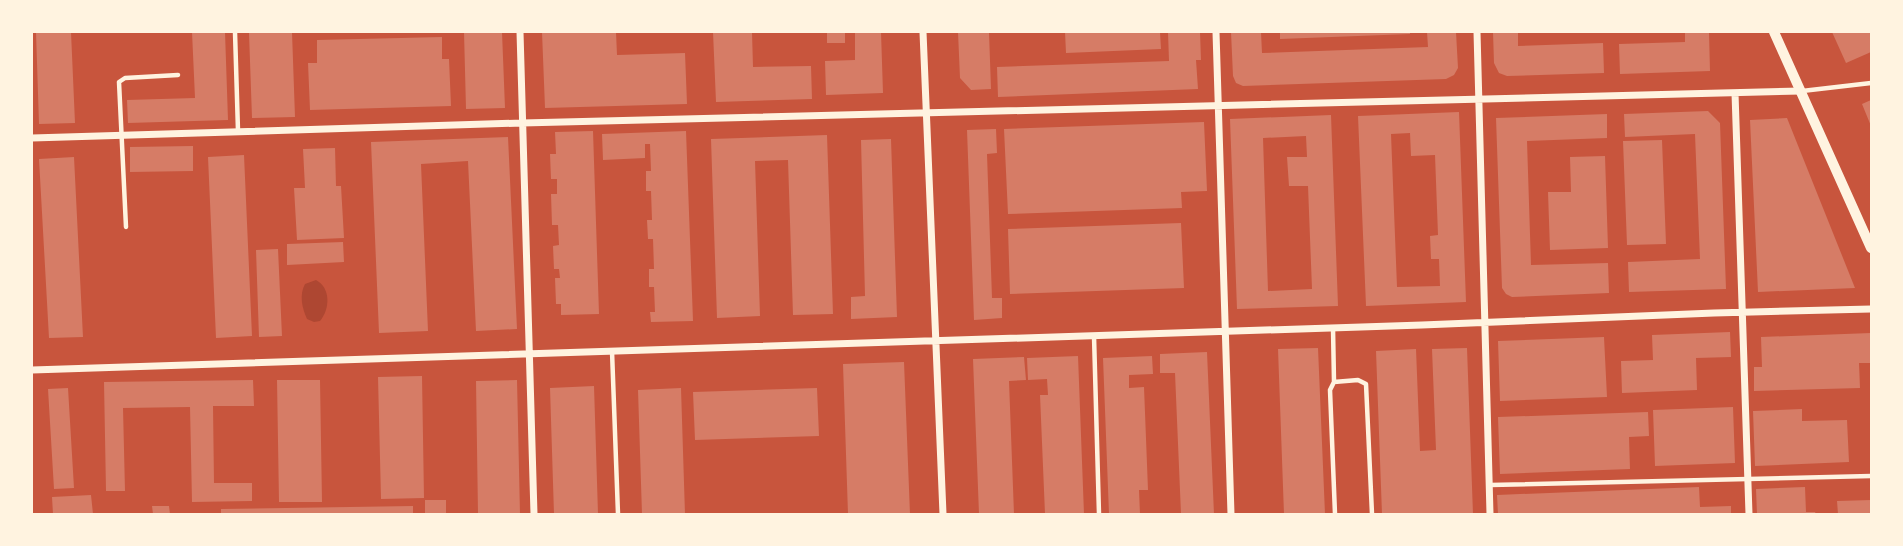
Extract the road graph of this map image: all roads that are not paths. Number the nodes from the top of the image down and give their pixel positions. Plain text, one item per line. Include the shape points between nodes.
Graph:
1 (235, 32) edge
2 (520, 32) edge
3 (923, 32) edge
4 (1216, 32) edge
5 (1477, 32) edge
6 (1774, 32) edge
7 (178, 75) dead end
8 (1871, 83) edge
9 (1801, 91) junction
10 (1735, 93) junction
11 (1479, 99) junction
12 (1219, 106) junction
13 (926, 113) junction
14 (523, 123) junction
15 (238, 132) junction
16 (122, 135) junction
17 (32, 138) edge
18 (126, 228) dead end
19 (1871, 248) edge
20 (1871, 309) edge
21 (1742, 312) junction
22 (1485, 323) junction
23 (1333, 328) junction
24 (1226, 332) junction
25 (1094, 336) junction
26 (936, 341) junction
27 (612, 351) junction
28 (529, 354) junction
29 (32, 370) edge
30 (1334, 382) junction
31 (1871, 476) edge
32 (1748, 479) junction
33 (1489, 485) junction
34 (534, 514) edge
35 (618, 514) edge
36 (943, 514) edge
37 (1099, 514) edge
38 (1231, 514) edge
39 (1335, 514) edge
40 (1373, 514) edge
41 (1490, 514) edge
42 (1749, 514) edge

1 - 15 lane
2 - 14 street
3 - 13 street
4 - 12 street
5 - 11 street
6 - 9 street
7 - 16 lane via 119,82
8 - 9 lane
9 - 10 street
9 - 19 street
10 - 11 street
10 - 21 street
11 - 12 street
11 - 22 street
12 - 13 street
12 - 24 street
13 - 14 street
13 - 26 street
14 - 15 street
14 - 28 street
15 - 16 street
16 - 17 street
16 - 18 lane
20 - 21 street
21 - 22 street
21 - 32 street
22 - 23 street
22 - 33 street
23 - 24 street
23 - 30 lane
24 - 25 street
24 - 38 street
25 - 26 street
25 - 37 lane
26 - 27 street
26 - 36 street
27 - 28 street
27 - 35 lane
28 - 29 street
28 - 34 street
30 - 39 lane via 1330,390
30 - 40 lane via 1366,384
31 - 32 lane
32 - 33 lane
32 - 42 street
33 - 41 street

